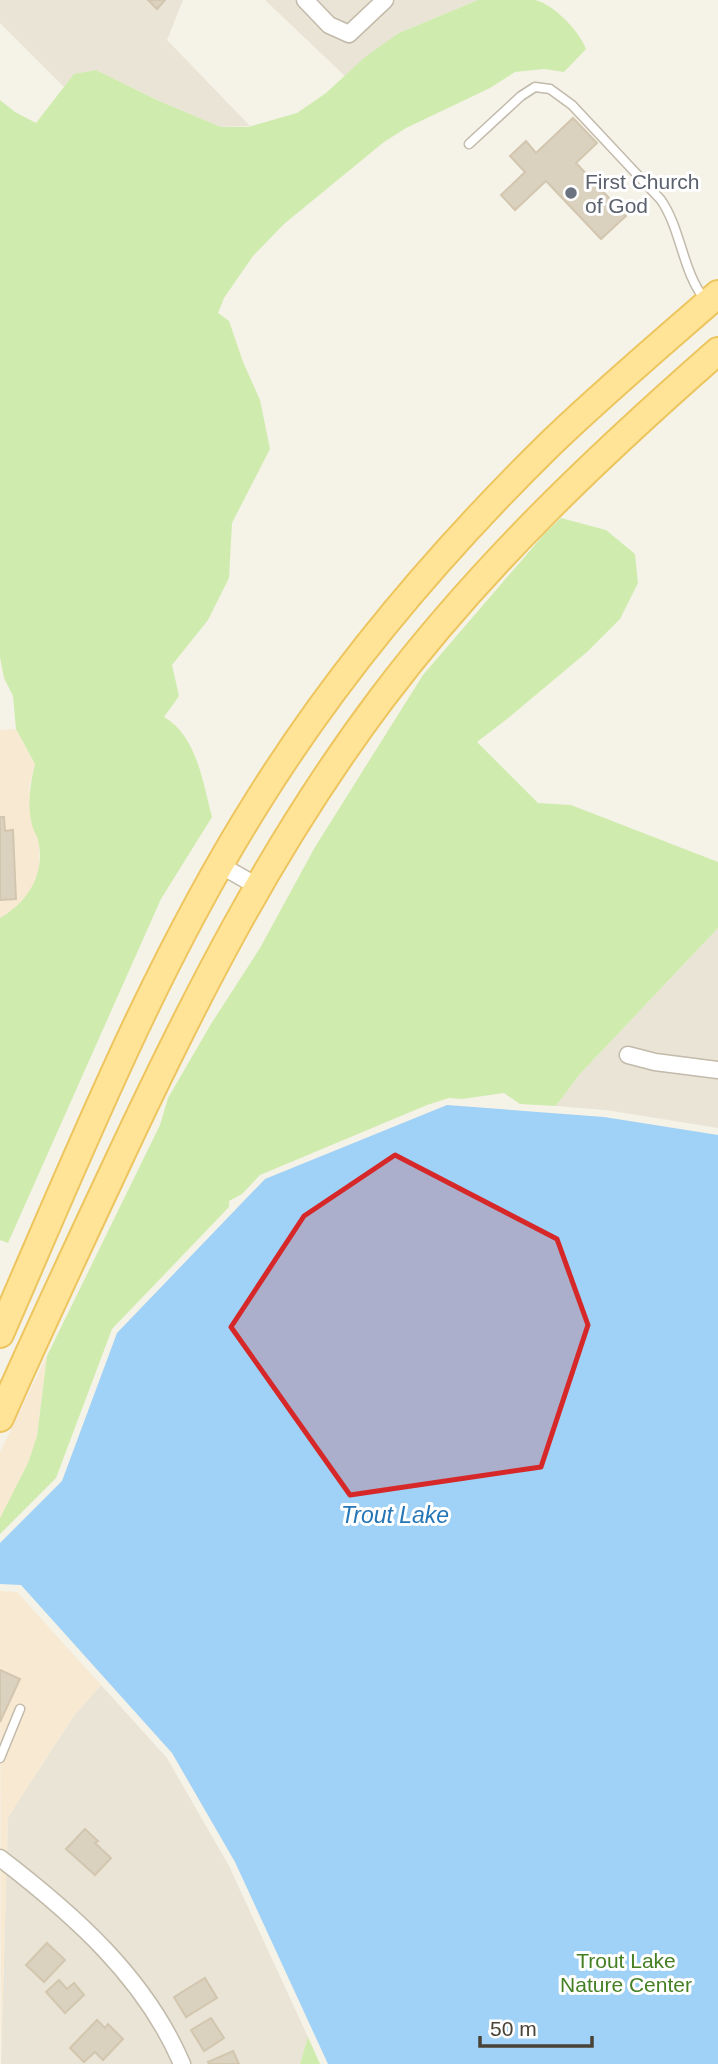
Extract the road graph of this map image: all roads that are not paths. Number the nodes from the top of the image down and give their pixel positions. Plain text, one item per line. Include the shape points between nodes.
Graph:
1 (305, 0) edge
2 (385, 0) edge
3 (470, 144) dead end
4 (713, 298) edge
5 (718, 351) edge
6 (220, 865) junction
7 (257, 886) junction
8 (628, 1055) dead end
9 (718, 1070) edge
10 (0, 1334) edge
11 (37, 1334) junction
12 (0, 1399) edge
13 (0, 1418) edge
14 (20, 1709) dead end
15 (0, 1758) edge
16 (0, 1858) edge
17 (182, 2064) edge

1 - 2 street via 329,25 349,34
3 - 4 lane via 535,86 550,89 572,106 661,200 695,288
4 - 6 main road via 551,443 399,606 328,699
5 - 7 main road via 584,471 472,589 384,696
6 - 7 street
6 - 10 main road via 135,1027
7 - 11 main road via 172,1048
8 - 9 street
11 - 12 main road
11 - 13 main road
14 - 15 lane
16 - 17 street via 90,1934 120,1966 165,2030

